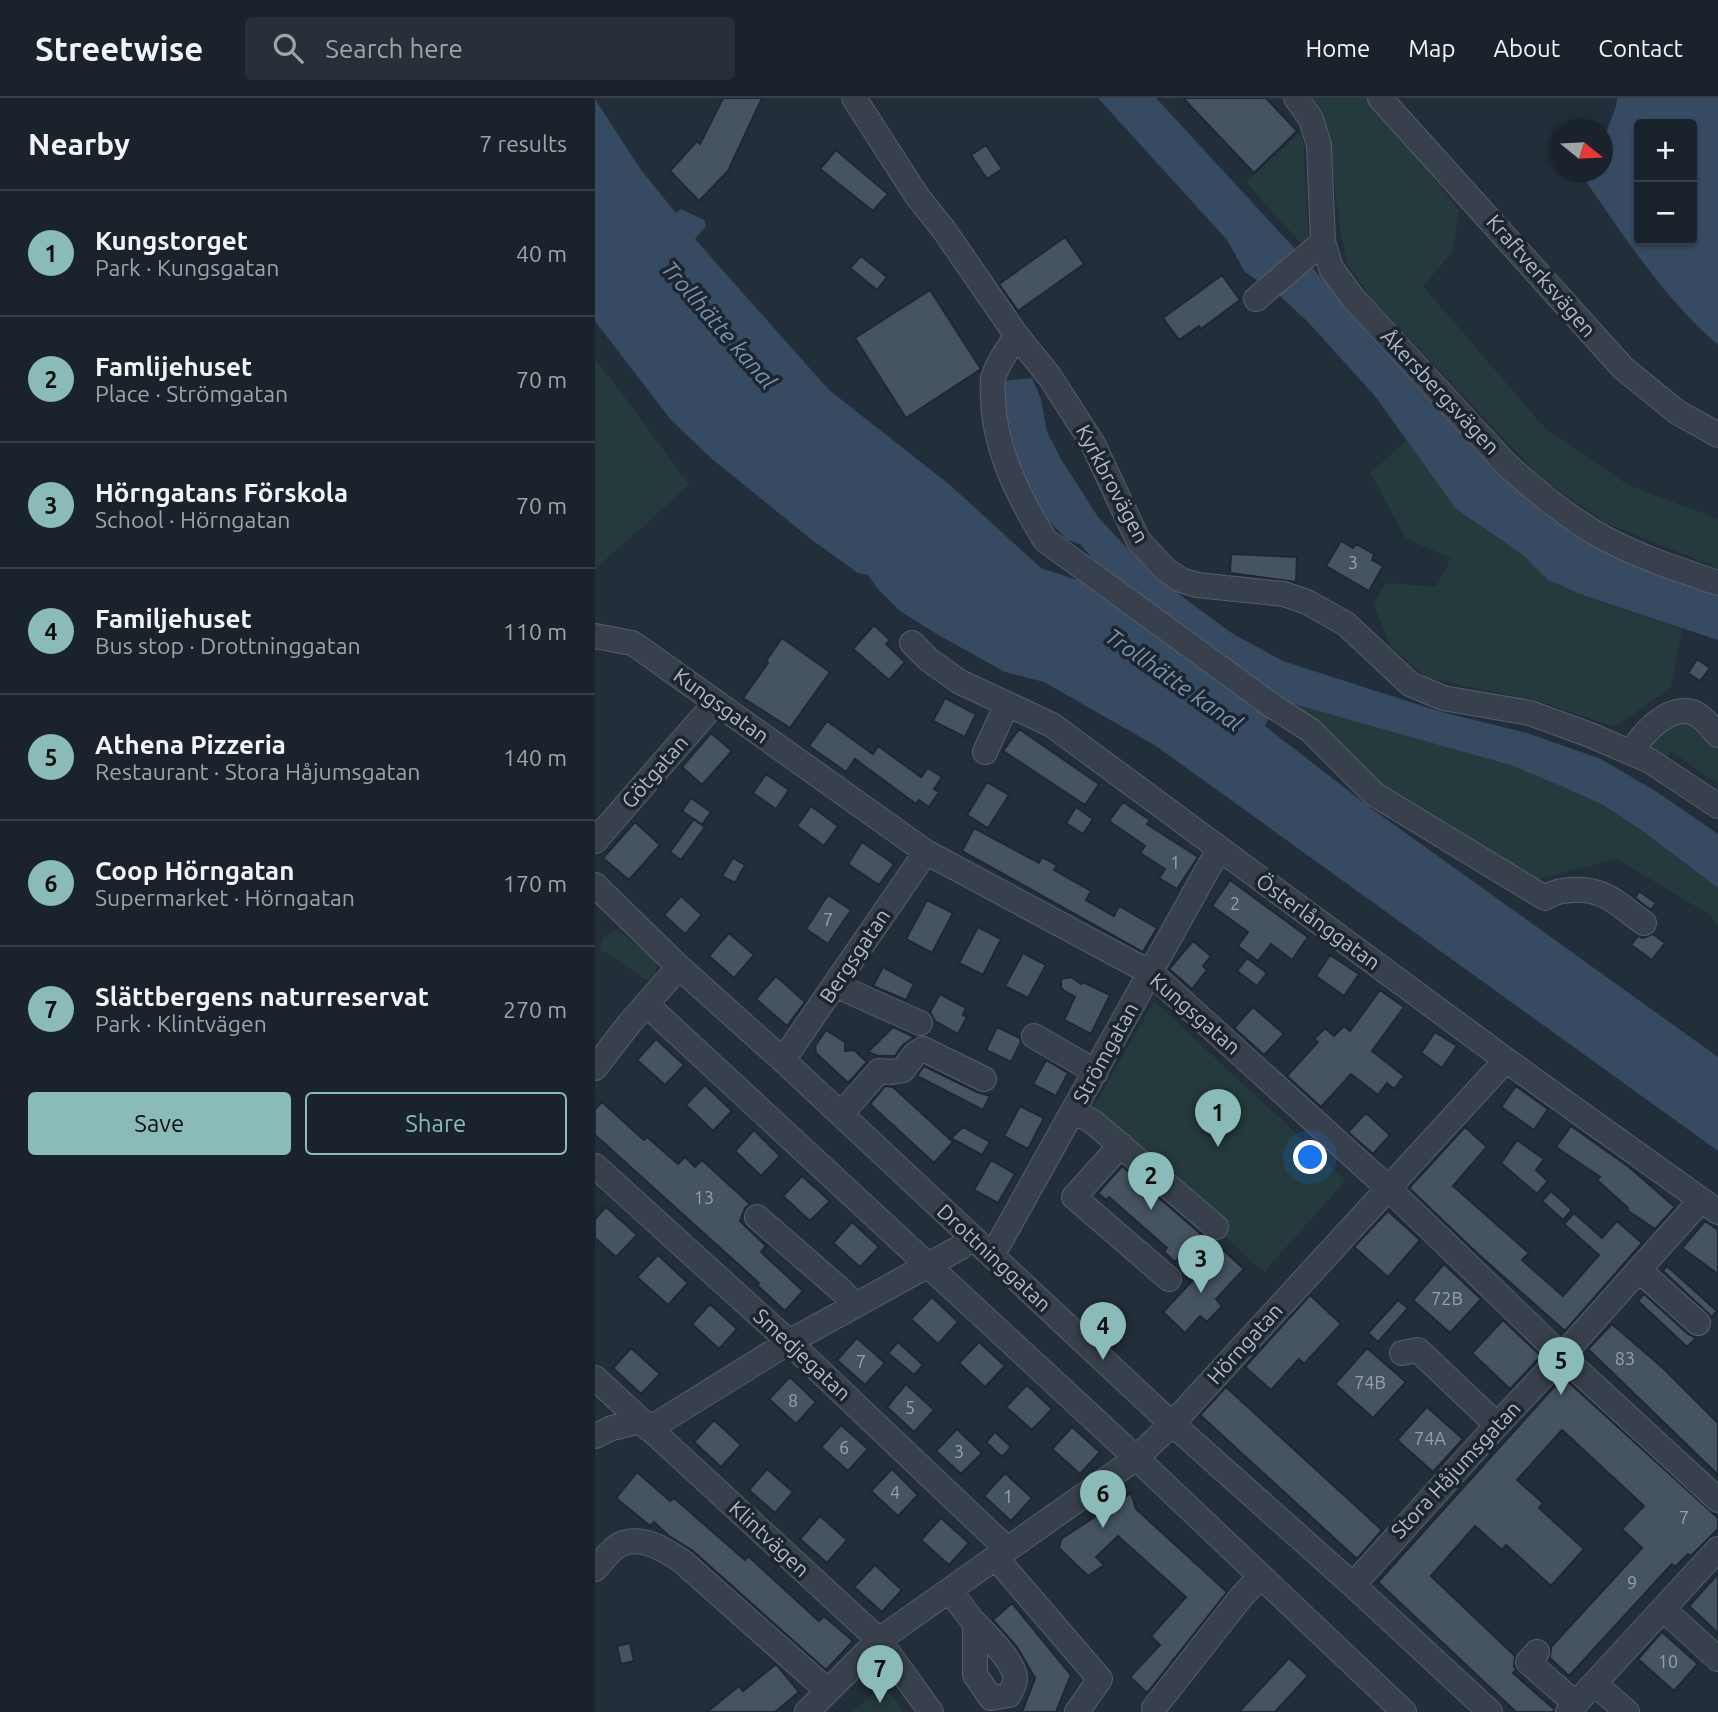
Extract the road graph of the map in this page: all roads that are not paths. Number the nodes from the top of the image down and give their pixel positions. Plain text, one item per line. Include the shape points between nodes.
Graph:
1 (854, 98) edge
2 (1296, 98) edge
3 (1391, 101) edge
4 (1323, 242) junction
5 (1256, 299) dead end
6 (1017, 336) junction
7 (1718, 435) edge
8 (1718, 583) edge
9 (595, 636) edge
10 (912, 643) dead end
11 (716, 702) junction
12 (1007, 704) junction
13 (1718, 735) edge
14 (985, 751) dead end
15 (1632, 752) junction
16 (1718, 806) edge
17 (595, 841) edge
18 (1219, 849) junction
19 (926, 852) junction
20 (595, 885) edge
21 (1644, 923) dead end
22 (679, 967) junction
23 (1151, 973) junction
24 (835, 985) junction
25 (646, 1004) junction
26 (920, 1023) dead end
27 (1034, 1036) dead end
28 (783, 1060) junction
29 (1506, 1060) junction
30 (595, 1068) edge
31 (1096, 1072) junction
32 (984, 1079) dead end
33 (1074, 1111) junction
34 (841, 1114) junction
35 (1121, 1145) junction
36 (595, 1166) edge
37 (1387, 1187) junction
38 (1710, 1206) edge
39 (757, 1217) dead end
40 (1216, 1227) dead end
41 (972, 1237) junction
42 (992, 1256) junction
43 (928, 1267) junction
44 (1639, 1270) junction
45 (1169, 1279) dead end
46 (855, 1307) junction
47 (1698, 1323) dead end
48 (789, 1342) junction
49 (1402, 1353) dead end
50 (1562, 1356) junction
51 (595, 1378) edge
52 (1172, 1424) junction
53 (645, 1425) junction
54 (1497, 1425) junction
55 (595, 1436) edge
56 (1135, 1458) junction
57 (1718, 1500) edge
58 (1718, 1549) edge
59 (1001, 1553) junction
60 (595, 1569) edge
61 (1260, 1577) junction
62 (1353, 1585) junction
63 (950, 1591) junction
64 (1663, 1609) junction
65 (975, 1624) dead end
66 (879, 1640) junction
67 (1537, 1652) dead end
68 (1718, 1659) edge
69 (1595, 1684) junction
70 (828, 1691) junction
71 (1154, 1707) dead end
72 (1572, 1708) edge
73 (807, 1712) edge
74 (931, 1712) edge
75 (1077, 1712) edge
76 (1404, 1712) edge
77 (1490, 1712) edge
78 (1627, 1712) edge

1 - 6 street, Kyrkbrovägen
2 - 4 street, Åkersbergsvägen via 1311,119 1319,145
3 - 7 street, Kraftverksvägen via 1623,368 1677,412
4 - 5 street
4 - 8 street, Åkersbergsvägen via 1331,268 1353,298 1532,487 1605,539
6 - 15 street, Kyrkbrovägen via 1093,444 1138,540 1181,580 1284,594 1307,602 1346,624 1410,684 1443,698 1530,713
6 - 21 street via 993,380 994,413 1006,466 1045,540 1310,730 1374,794 1545,898 1555,891 1593,890
9 - 11 street, Kungsgatan via 632,643
10 - 12 street, Österlånggatan via 945,673
11 - 17 street, Götgatan
11 - 19 street, Kungsgatan
12 - 14 street
12 - 18 street, Österlånggatan via 1052,725
13 - 15 street via 1697,714 1682,711 1651,727
15 - 16 street, Kyrkbrovägen
18 - 23 street, Strömgatan
18 - 29 street, Österlånggatan
19 - 23 street, Kungsgatan
19 - 24 street, Bergsgatan
20 - 22 street, Drottninggatan
22 - 25 street
22 - 28 street, Drottninggatan
23 - 31 street, Strömgatan
23 - 37 street, Kungsgatan
24 - 26 street
24 - 28 street, Bergsgatan
25 - 30 street
25 - 43 street
27 - 31 street
28 - 34 street, Drottninggatan
29 - 37 street, Hörngatan
29 - 38 street, Österlånggatan
31 - 33 street, Strömgatan
32 - 34 street via 923,1049 903,1070 879,1071
33 - 35 street
33 - 42 street, Strömgatan
34 - 41 street, Drottninggatan
35 - 40 street
35 - 45 street via 1074,1197
36 - 48 street, Smedjegatan
37 - 50 street, Kungsgatan
37 - 52 street, Hörngatan
38 - 44 street, Stora Håjumsgatan
39 - 46 street
41 - 42 street, Drottninggatan
41 - 43 street
42 - 52 street, Drottninggatan
43 - 46 street
43 - 56 street
44 - 47 street
44 - 50 street, Stora Håjumsgatan
46 - 48 street
48 - 53 street
48 - 59 street, Smedjegatan
49 - 54 street via 1417,1350
50 - 54 street, Stora Håjumsgatan
50 - 57 street, Kungsgatan
51 - 53 street, Klintvägen
52 - 56 street, Hörngatan
52 - 62 street, Drottninggatan
53 - 55 street via 613,1428
53 - 66 street, Klintvägen
54 - 62 street, Stora Håjumsgatan
56 - 59 street, Hörngatan
56 - 61 street
58 - 64 street
59 - 63 street, Hörngatan
59 - 75 street, Smedjegatan via 1100,1679
60 - 70 street via 627,1542 667,1551
61 - 71 street
61 - 76 street
62 - 77 street, Drottninggatan
63 - 65 street
63 - 66 street, Hörngatan
64 - 68 street
64 - 69 street
66 - 70 street, Hörngatan
66 - 74 street, Klintvägen
67 - 72 street via 1528,1662
69 - 72 street
69 - 78 street
70 - 73 street, Hörngatan

